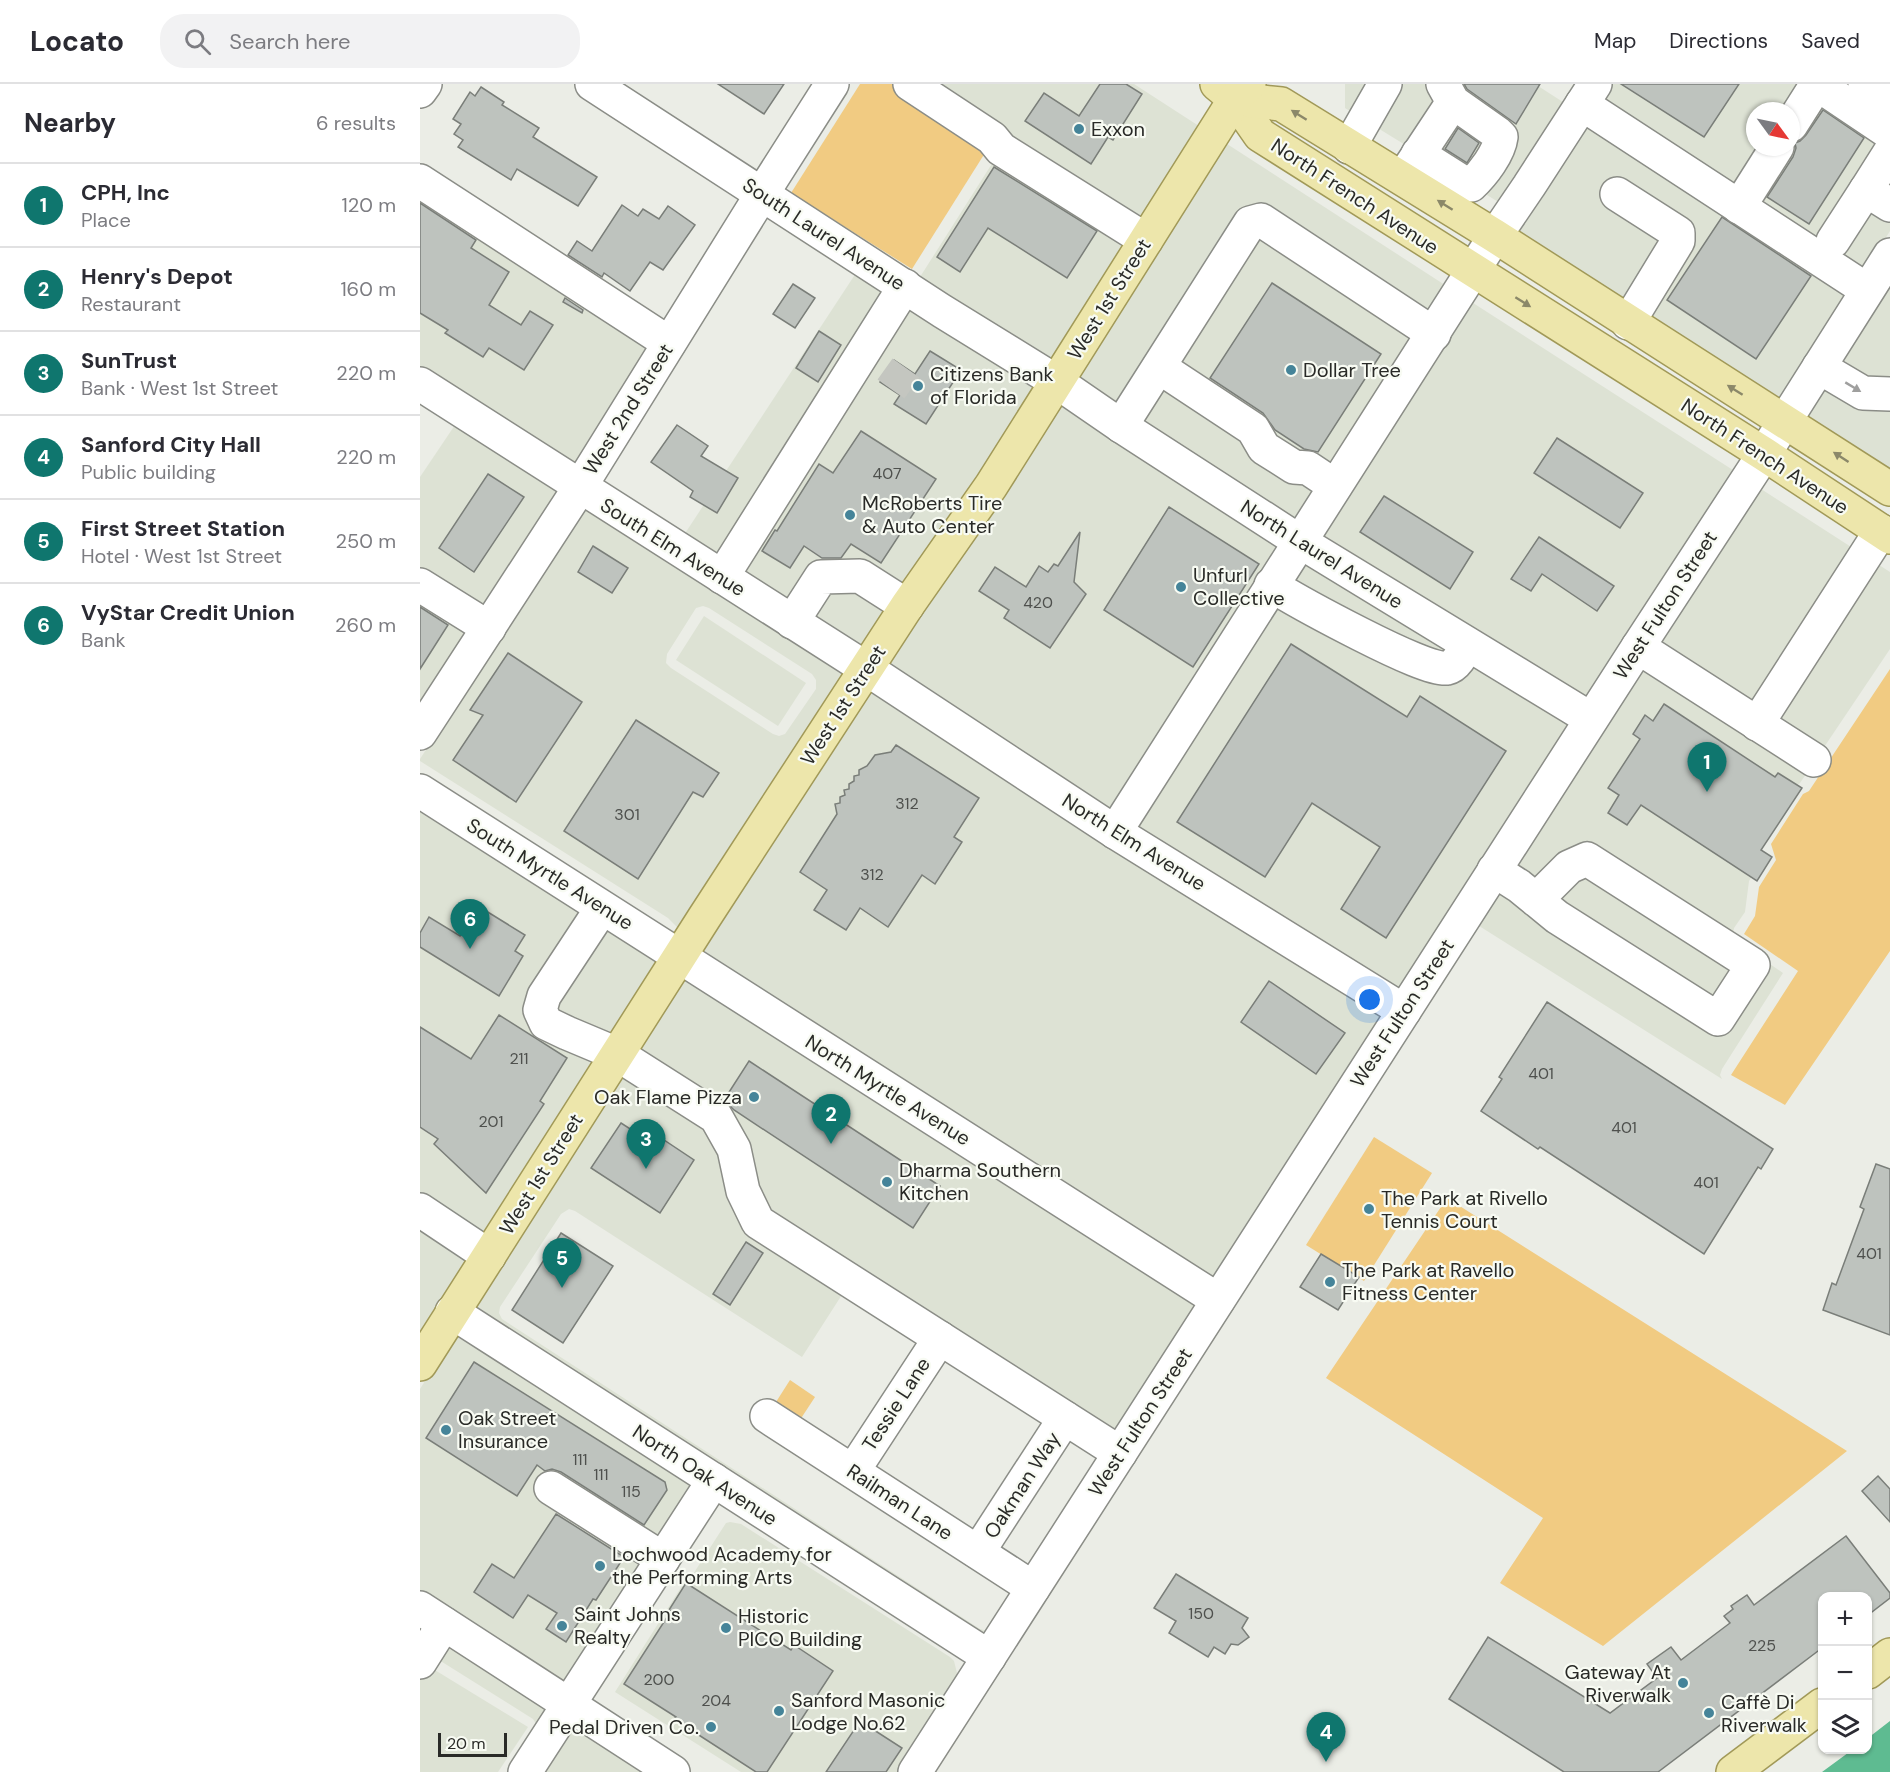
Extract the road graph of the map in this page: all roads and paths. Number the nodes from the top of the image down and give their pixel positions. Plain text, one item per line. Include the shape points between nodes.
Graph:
1 (425, 84) edge
2 (592, 84) edge
3 (832, 84) edge
4 (909, 84) edge
5 (1385, 84) edge
6 (1817, 84) edge
7 (1864, 84) edge
8 (1235, 88) edge
9 (420, 91) edge
10 (1448, 93) edge
11 (1589, 94) edge
12 (1890, 100) edge
13 (1800, 111) edge
14 (1890, 133) edge
15 (1348, 147) junction
16 (1890, 152) edge
17 (1771, 156) edge
18 (1490, 161) junction
19 (1410, 166) junction
20 (420, 181) edge
21 (1529, 186) junction
22 (762, 194) junction
23 (1617, 194) dead end
24 (1878, 197) edge
25 (1739, 207) junction
26 (1495, 236) junction
27 (1146, 240) junction
28 (1833, 241) dead end
29 (1890, 255) edge
30 (1473, 271) junction
31 (905, 286) junction
32 (1867, 290) junction
33 (1628, 322) junction
34 (1434, 334) junction
35 (669, 343) junction
36 (1159, 367) junction
37 (1819, 367) junction
38 (1057, 382) junction
39 (420, 384) edge
40 (1890, 394) edge
41 (1785, 422) junction
42 (1121, 426) junction
43 (1764, 454) junction
44 (1335, 486) junction
45 (580, 488) junction
46 (1890, 489) edge
47 (1886, 534) edge
48 (1299, 541) junction
49 (722, 577) junction
50 (420, 585) edge
51 (1271, 585) junction
52 (907, 606) junction
53 (792, 622) junction
54 (489, 628) junction
55 (1467, 644) junction
56 (1638, 647) junction
57 (867, 669) junction
58 (1591, 719) junction
59 (1757, 724) junction
60 (420, 733) edge
61 (1814, 760) dead end
62 (420, 791) edge
63 (1115, 832) junction
64 (1494, 870) junction
65 (1536, 900) junction
66 (602, 908) junction
67 (679, 956) junction
68 (1404, 1011) junction
69 (617, 1054) junction
70 (420, 1210) edge
71 (489, 1256) junction
72 (1218, 1300) junction
73 (452, 1312) junction
74 (940, 1338) junction
75 (420, 1364) edge
76 (767, 1416) dead end
77 (1065, 1418) junction
78 (1120, 1453) junction
79 (853, 1471) junction
80 (714, 1480) junction
81 (551, 1488) dead end
82 (978, 1552) junction
83 (663, 1559) junction
84 (1033, 1588) junction
85 (432, 1616) edge
86 (1890, 1655) edge
87 (989, 1657) junction
88 (420, 1662) edge
89 (1872, 1669) edge
90 (568, 1704) junction
91 (1818, 1708) edge
92 (525, 1772) edge
93 (673, 1772) edge
94 (915, 1772) edge
95 (1732, 1772) edge

1 - 9 street
2 - 22 street, South Laurel Avenue
3 - 22 street, West 2nd Street
4 - 27 street via 992,138 1001,149
5 - 15 street
6 - 13 street
6 - 14 street
7 - 12 street
15 -> 8 main road, North French Avenue via 1281,104
8 - 27 main road, West 1st Street
8 - 30 main road, North French Avenue via 1260,135
10 - 18 street via 1501,137
10 - 19 street
11 - 21 street
11 - 25 street
15 - 19 main road, North French Avenue
16 - 24 street
17 - 25 street
18 - 19 street via 1471,185
18 - 21 street
26 -> 19 main road, North French Avenue
20 - 35 street
21 - 26 street
22 - 31 street, South Laurel Avenue
22 - 35 street, West 2nd Street
23 - 33 street via 1678,233 1678,241
24 - 28 street
25 - 32 street
26 - 30 street
26 - 33 main road, North French Avenue
27 - 38 main road, West 1st Street
29 - 32 street, West Fulton Street
30 - 34 street
30 -> 43 main road, North French Avenue
31 - 38 street, South Laurel Avenue
31 - 49 street
32 - 37 street, West Fulton Street
41 -> 33 main road, North French Avenue
34 - 36 street via 1261,220 1250,223
34 - 44 street
35 - 45 street, West 2nd Street
36 - 42 street
36 - 44 street via 1253,429 1264,448 1294,467 1308,468
37 -> 40 street via 1863,393
37 - 41 street, West Fulton Street
38 - 42 street, North Laurel Avenue
38 - 52 main road, West 1st Street via 991,486
39 - 45 street, South Elm Avenue
41 - 43 street, West Fulton Street
46 -> 41 main road, North French Avenue
42 - 48 street, North Laurel Avenue
43 - 47 main road, North French Avenue
43 - 56 street, West Fulton Street
44 - 48 street
45 - 49 street, South Elm Avenue
45 - 54 street, West 2nd Street
47 - 59 street
48 - 51 street
48 - 55 street, North Laurel Avenue
49 - 53 street, South Elm Avenue
50 - 54 street
51 - 55 street via 1336,622 1433,666 1452,666
51 - 63 street
52 - 53 street via 860,576 821,577
52 - 57 main road, West 1st Street
53 - 57 street, South Elm Avenue
54 - 60 street, West 2nd Street
55 - 58 street, North Laurel Avenue
56 - 58 street, West Fulton Street
56 - 59 street
57 - 63 street, North Elm Avenue
57 - 67 main road, West 1st Street
58 - 64 street, West Fulton Street
59 - 61 street
62 - 66 street, South Myrtle Avenue
63 - 68 street, North Elm Avenue
64 - 65 street
64 - 68 street, West Fulton Street
65 - 65 street via 1718,1019 1753,965 1587,859 1569,867
66 - 67 street, South Myrtle Avenue
66 - 69 street via 544,996 540,1010 552,1026
67 - 69 main road, West 1st Street
67 - 72 street, North Myrtle Avenue
68 - 72 street, West Fulton Street
69 - 71 main road, West 1st Street
69 - 74 street via 716,1117 734,1149 743,1191 758,1222
70 - 71 street
71 - 73 main road, West 1st Street
72 - 78 street, West Fulton Street
73 - 75 main road, West 1st Street
73 - 80 street, North Oak Avenue
74 - 77 street
74 - 79 street, Tessie Lane
76 - 79 street, Railman Lane
77 - 78 street
77 - 82 street, Oakman Way
78 - 84 street, West Fulton Street
79 - 82 street, Railman Lane
80 - 83 street
80 - 87 street, North Oak Avenue
81 - 83 street
82 - 84 street, Railman Lane
83 - 90 street
84 - 87 street, West Fulton Street
85 - 88 street
85 - 90 street
86 - 89 main road
87 - 94 street, West Fulton Street
90 - 92 street
90 - 93 street
91 - 95 main road

